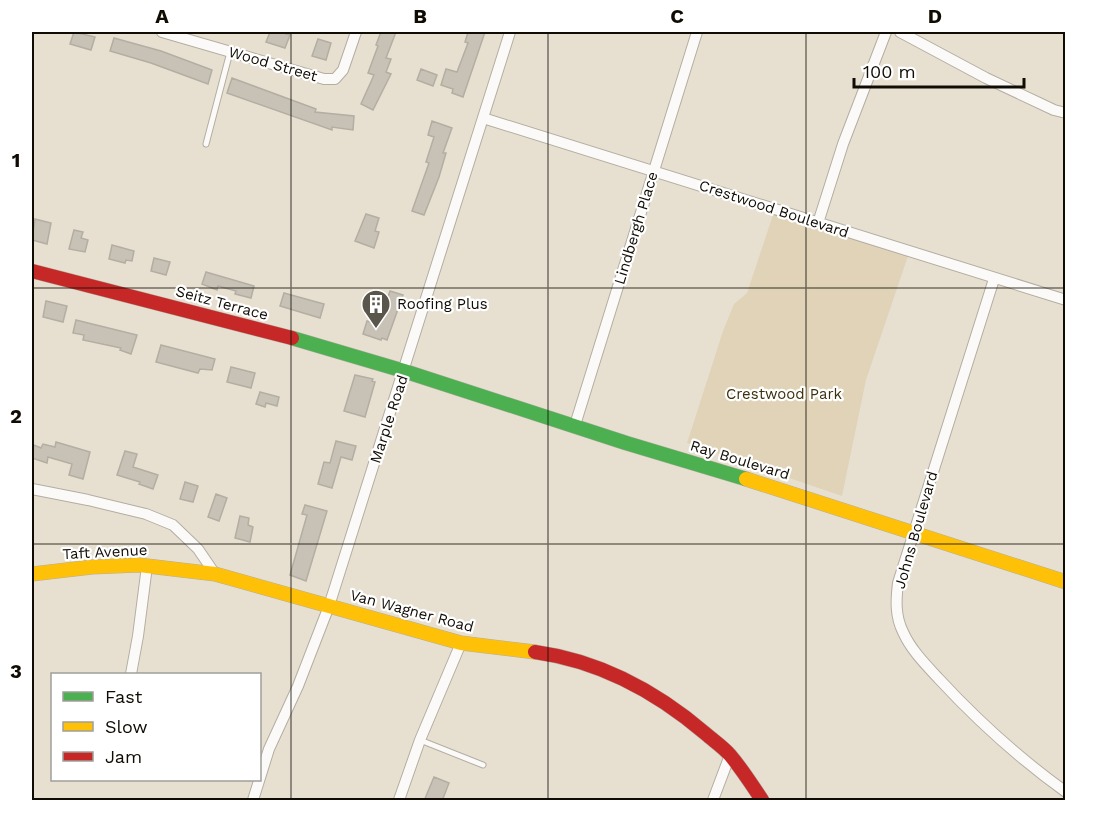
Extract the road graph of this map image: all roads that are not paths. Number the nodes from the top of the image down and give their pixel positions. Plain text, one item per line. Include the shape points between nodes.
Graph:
1 (162, 32) edge
2 (357, 32) edge
3 (510, 32) edge
4 (697, 32) edge
5 (886, 32) edge
6 (900, 32) edge
7 (230, 52) junction
8 (1065, 113) edge
9 (483, 118) junction
10 (206, 144) dead end
11 (653, 171) junction
12 (818, 223) junction
13 (32, 271) edge
14 (994, 279) junction
15 (1065, 300) edge
16 (404, 370) junction
17 (575, 425) junction
18 (32, 489) edge
19 (913, 533) junction
20 (147, 566) junction
21 (32, 574) edge
22 (216, 574) junction
23 (1065, 582) edge
24 (329, 606) junction
25 (461, 643) junction
26 (131, 673) edge
27 (420, 740) junction
28 (730, 755) junction
29 (483, 765) dead end
30 (261, 775) edge
31 (259, 781) edge
32 (1065, 792) edge
33 (253, 801) edge
34 (399, 801) edge
35 (713, 801) edge
36 (762, 801) edge

1 - 7 street, Wood Street
2 - 7 street, Wood Street via 343,70 335,79 324,80
3 - 9 street, Marple Road
4 - 11 street, Lindbergh Place
5 - 12 street via 847,132
6 - 8 street via 986,78
7 - 10 lane
9 - 11 street, Crestwood Boulevard
9 - 16 street, Marple Road
11 - 12 street, Crestwood Boulevard
11 - 17 street, Lindbergh Place
12 - 14 street, Crestwood Boulevard
13 - 16 street, Seitz Terrace
14 - 15 street, Crestwood Boulevard
14 - 19 street, Johns Boulevard
16 - 17 street, Ray Boulevard
16 - 24 street, Marple Road
17 - 19 street, Ray Boulevard
18 - 22 street via 146,514 173,525
19 - 23 street, Ray Boulevard
19 - 32 street, Johns Boulevard via 898,583 896,606 903,633 917,655 961,702
20 - 21 street, Taft Avenue via 86,567
20 - 22 street, Taft Avenue
20 - 26 street
22 - 24 street, Van Wagner Road
24 - 25 street, Van Wagner Road
24 - 30 street, Marple Road
25 - 27 street
25 - 28 street, Van Wagner Road via 556,655 609,671 692,722
27 - 29 lane
27 - 34 street
28 - 35 street
28 - 36 street, Van Wagner Road
31 - 33 street, Marple Road

